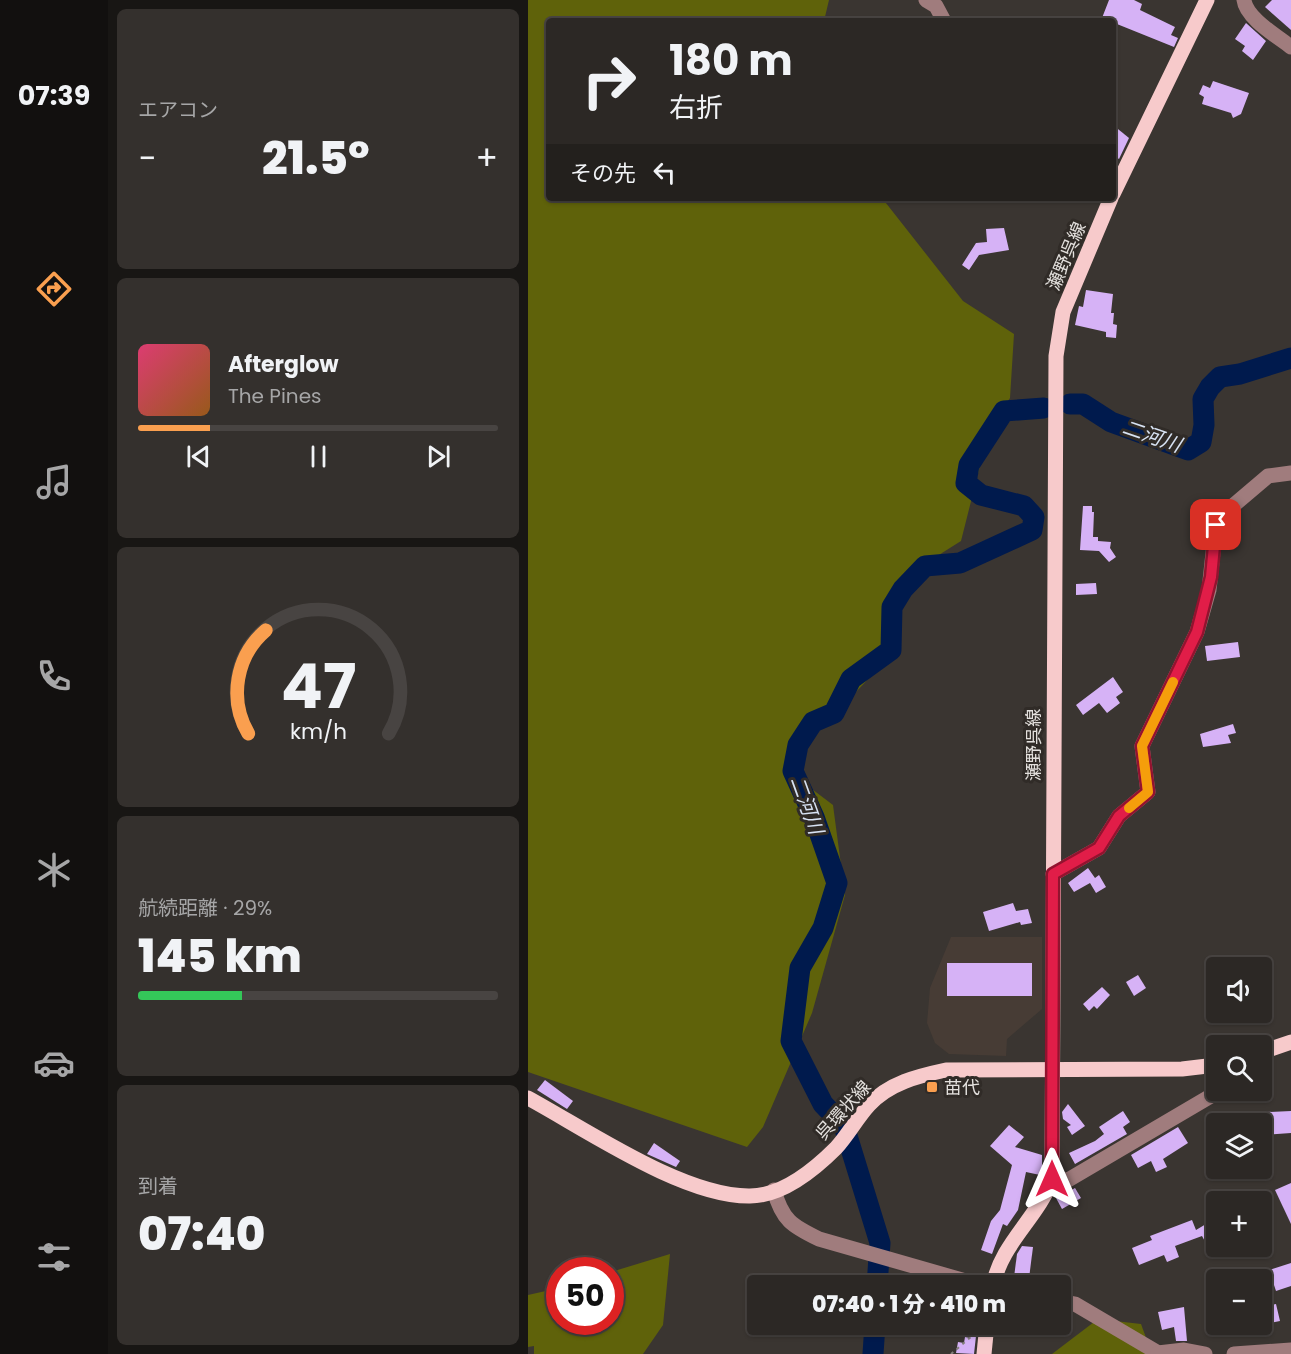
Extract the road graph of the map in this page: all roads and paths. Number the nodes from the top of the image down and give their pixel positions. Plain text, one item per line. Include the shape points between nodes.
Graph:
1 (926, 0) edge
2 (1207, 0) edge
3 (1244, 0) edge
4 (942, 18) edge
5 (1291, 47) edge
6 (1116, 185) edge
7 (1109, 201) edge
8 (1291, 473) edge
9 (1053, 874) junction
10 (1291, 1042) edge
11 (1272, 1049) edge
12 (1206, 1066) edge
13 (1052, 1068) junction
14 (528, 1098) edge
15 (1206, 1099) edge
16 (1052, 1179) junction
17 (774, 1190) junction
18 (945, 1275) edge
19 (995, 1275) edge
20 (1071, 1303) edge
21 (974, 1335) edge
22 (983, 1335) edge
23 (1291, 1350) edge
24 (951, 1354) edge
25 (984, 1354) edge
26 (1159, 1354) edge
27 (1205, 1354) edge
28 (1234, 1354) edge

1 - 4 street via 936,6
2 - 6 main road, 瀬野呉線
3 - 5 street via 1244,6 1258,20
7 - 9 main road, 瀬野呉線 via 1063,312 1056,356
8 - 9 street via 1268,476 1216,525 1212,573 1197,632 1142,746 1148,792 1119,816 1099,848
9 - 13 main road, 瀬野呉線
10 - 11 main road
12 - 13 main road, 呉環状線
13 - 16 main road, 瀬野呉線
13 - 17 main road, 呉環状線 via 946,1070 915,1077 876,1099 840,1143 809,1172
14 - 17 main road, 呉環状線 via 669,1176 703,1189 751,1196
15 - 16 street via 1068,1180
16 - 19 main road, 瀬野呉線 via 1047,1193 1008,1246
17 - 18 street via 779,1210 797,1228 819,1239
20 - 26 street
21 - 24 path
22 - 25 main road
23 - 28 street
26 - 27 street via 1184,1350

